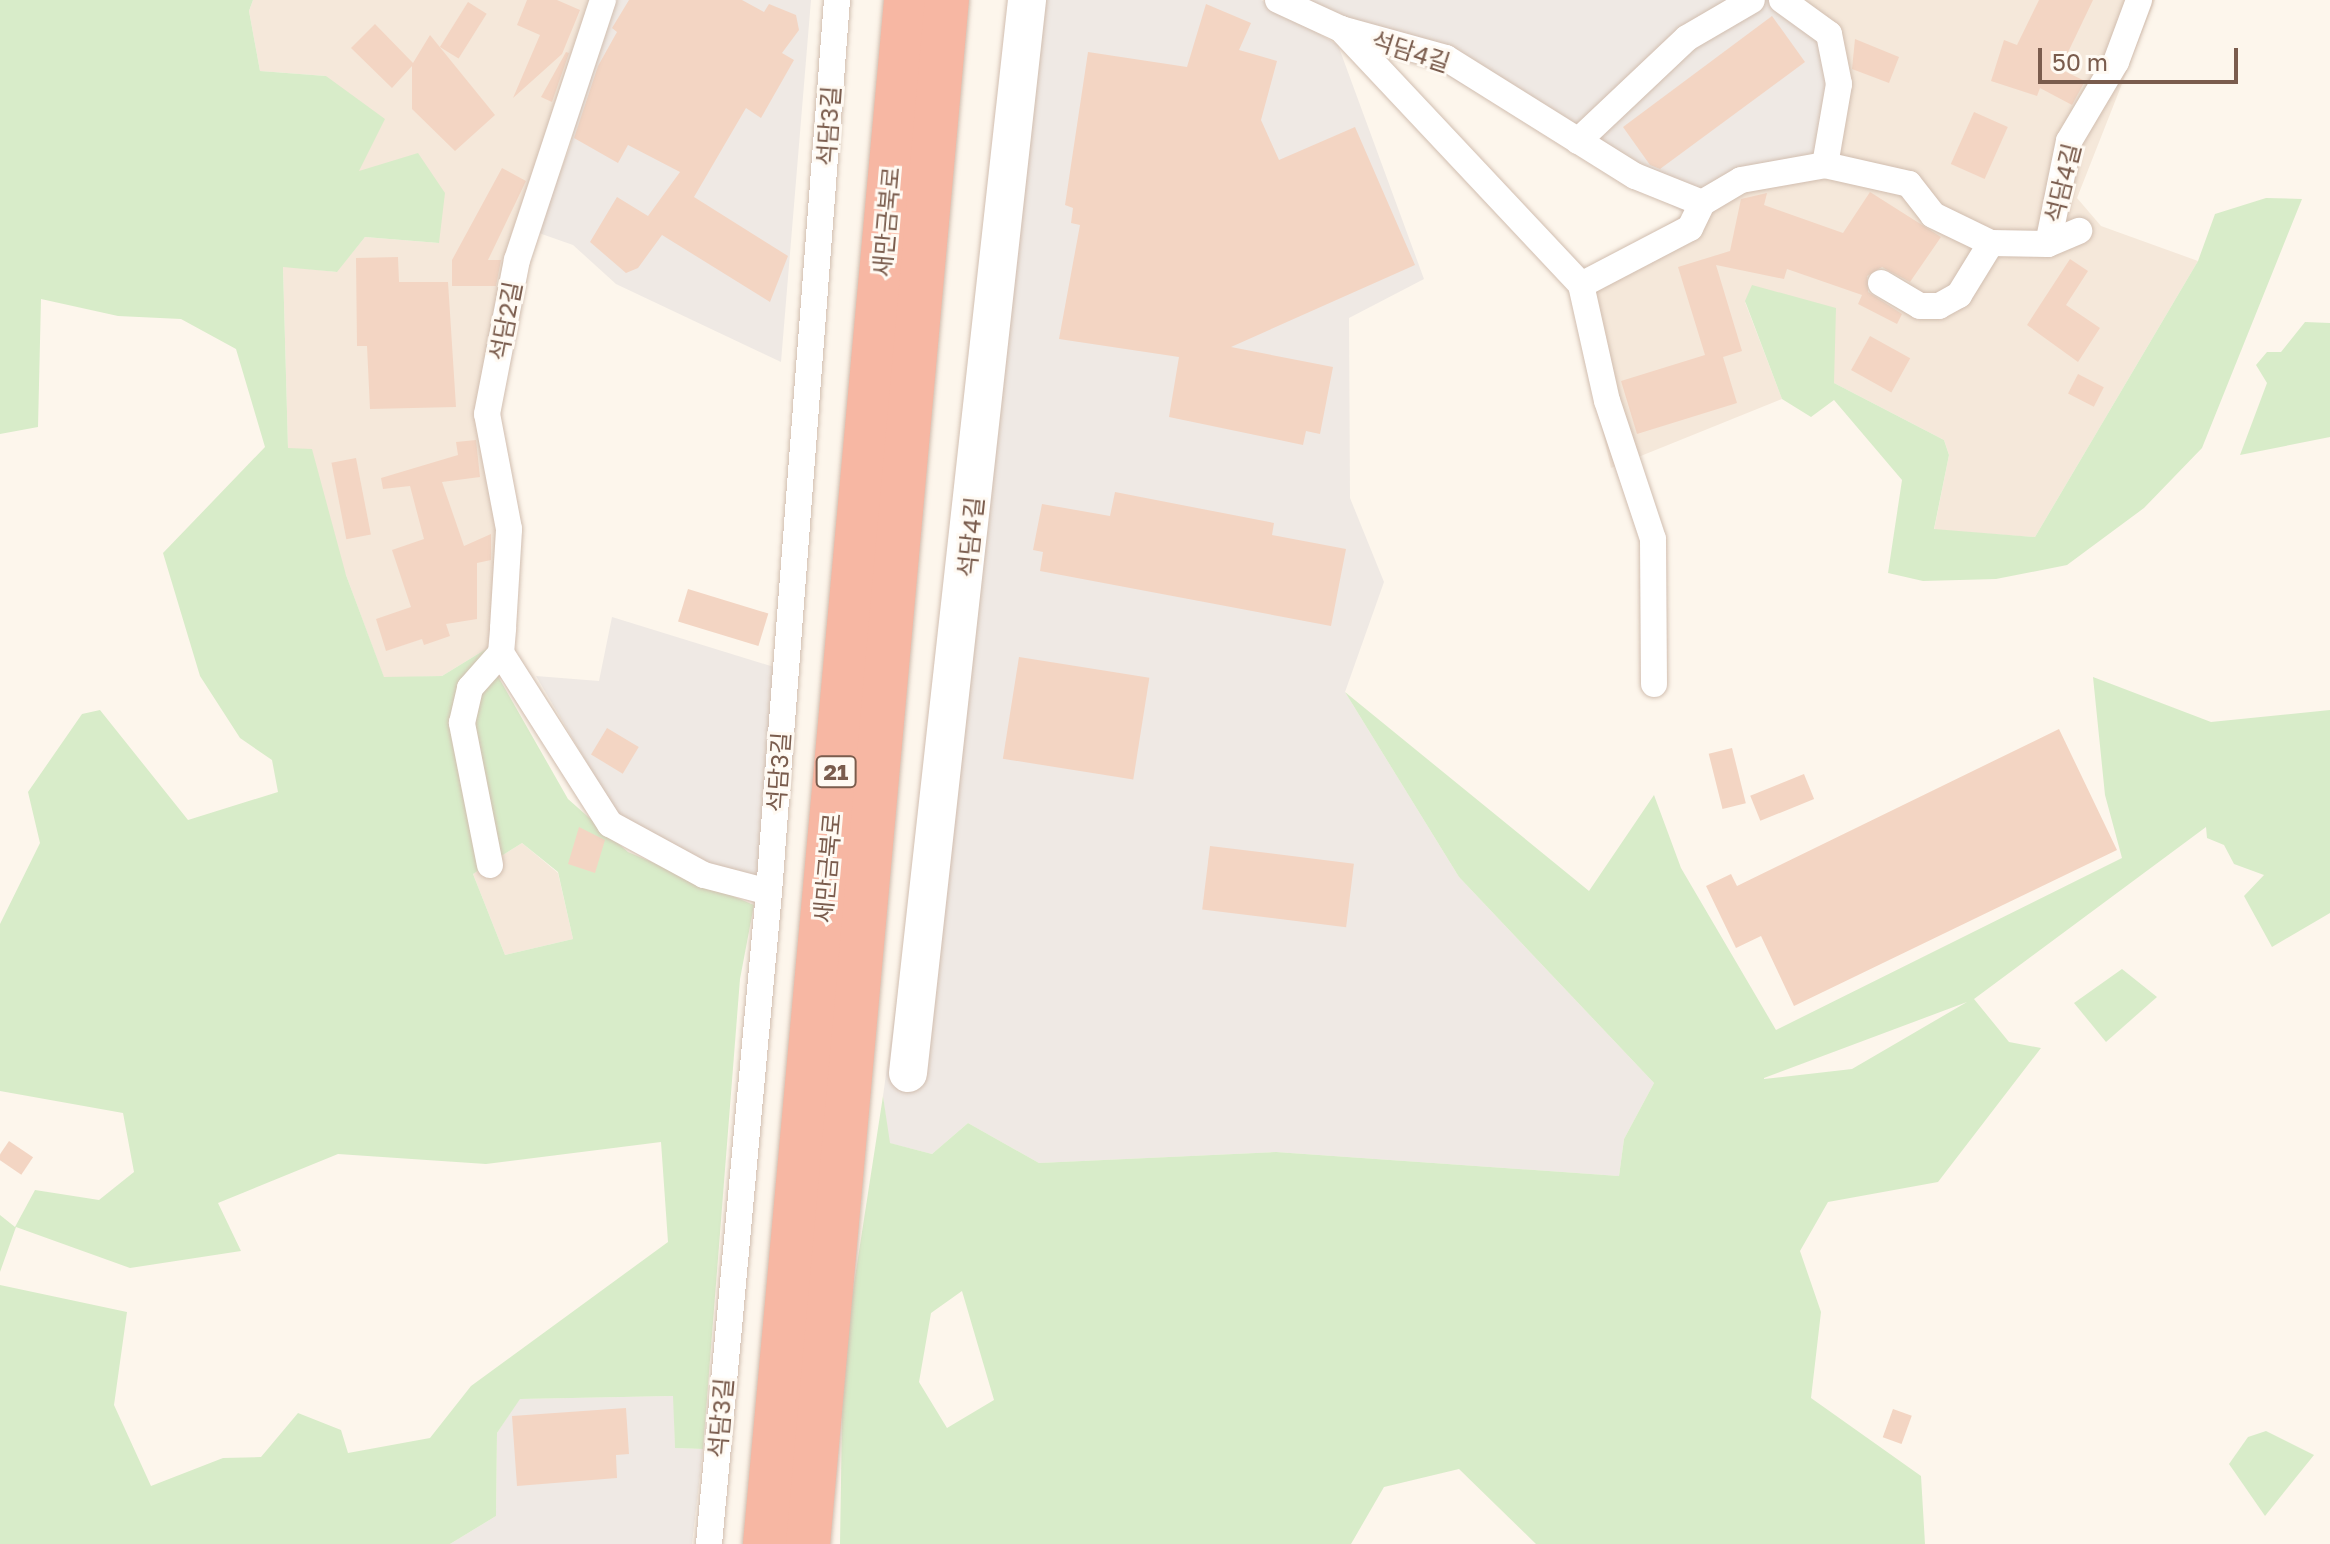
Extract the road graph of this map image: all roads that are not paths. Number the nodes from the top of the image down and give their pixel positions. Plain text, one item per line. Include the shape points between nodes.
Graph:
1 (603, 0) edge
2 (837, 0) edge
3 (906, 0) edge
4 (947, 0) edge
5 (1027, 0) edge
6 (1278, 0) edge
7 (1752, 0) edge
8 (1782, 0) edge
9 (2139, 0) edge
10 (1341, 29) junction
11 (1578, 141) junction
12 (1825, 165) junction
13 (1702, 203) junction
14 (2079, 231) dead end
15 (1991, 243) junction
16 (2048, 244) junction
17 (1881, 283) dead end
18 (1581, 285) junction
19 (501, 653) junction
20 (1654, 684) dead end
21 (490, 865) dead end
22 (769, 892) junction
23 (908, 1073) dead end
24 (709, 1544) edge
25 (765, 1544) edge
26 (808, 1544) edge

1 - 19 street, 석담2길 via 517,260 487,414 509,529
2 - 22 street, 석담3길
3 - 25 highway, 새만금북로 / 21
4 - 26 highway, 새만금북로 / 21
5 - 23 street, 석담4길
6 - 10 street, 석담4길
7 - 11 street via 1687,38
8 - 12 street via 1829,34 1839,84
9 - 16 street, 석담4길 via 2116,62 2069,141
10 - 11 street, 석담4길 via 1446,58
10 - 18 street
11 - 13 street, 석담4길 via 1635,176
12 - 13 street, 석담4길 via 1741,180
12 - 15 street, 석담4길 via 1909,184 1933,215
13 - 18 street, 석담4길 via 1690,228
14 - 16 street
15 - 16 street, 석담4길
15 - 17 street via 1959,295 1939,306 1920,306
18 - 20 street via 1607,401 1653,539
19 - 21 street via 470,688 462,723
19 - 22 street via 610,824 704,875
22 - 24 street, 석담3길

